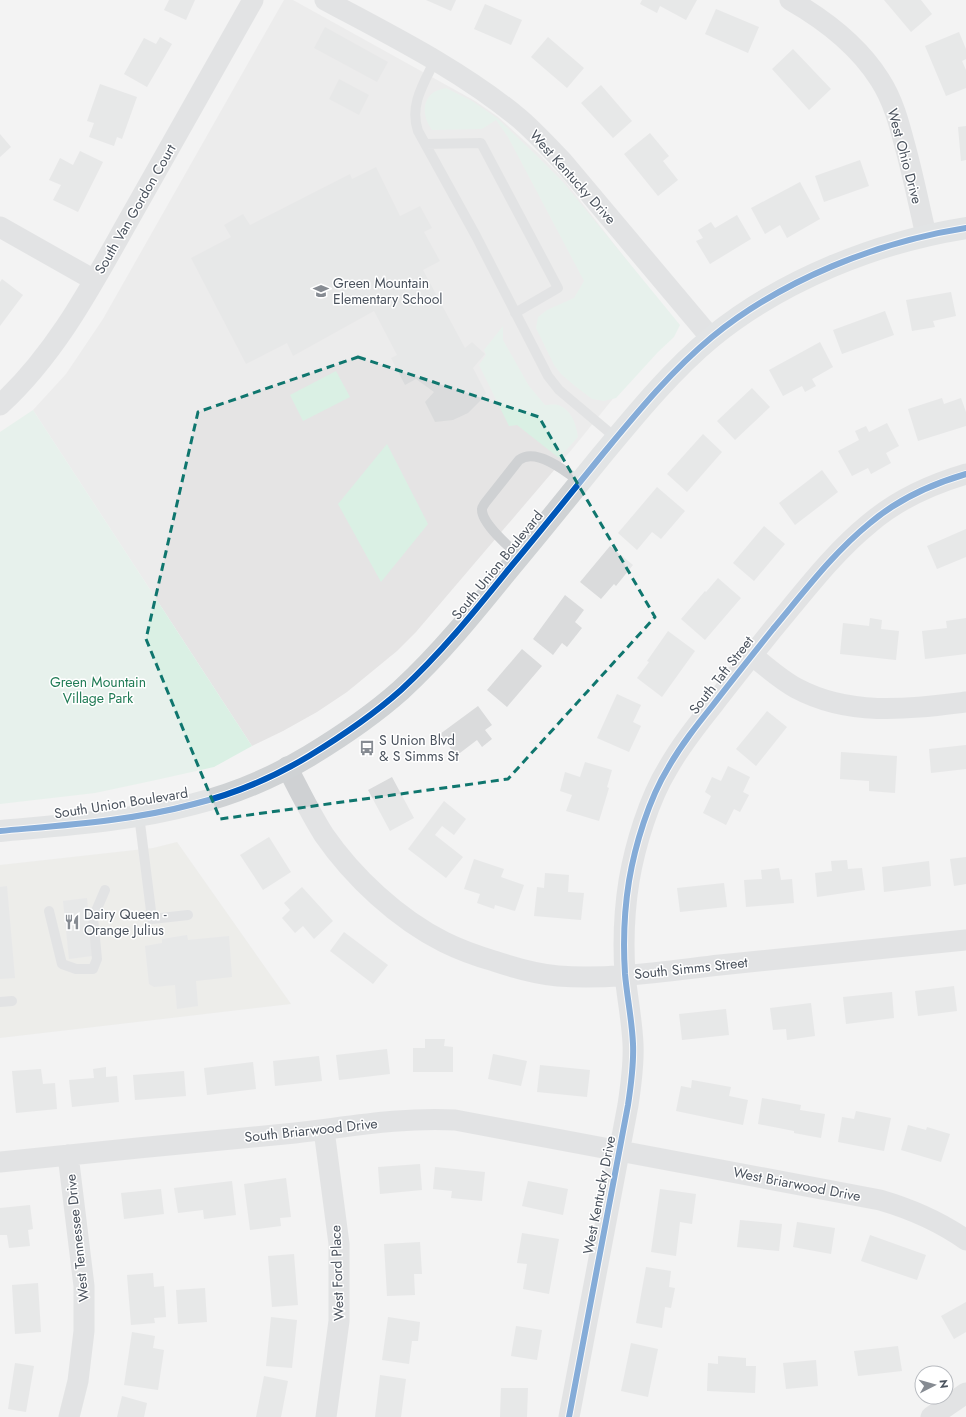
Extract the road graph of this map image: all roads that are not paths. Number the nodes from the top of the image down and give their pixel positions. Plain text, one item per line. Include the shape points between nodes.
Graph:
1 (253, 0) edge
2 (325, 0) edge
3 (790, 0) edge
4 (435, 60) junction
5 (425, 144) junction
6 (0, 227) edge
7 (966, 228) edge
8 (926, 235) junction
9 (94, 280) junction
10 (515, 313) junction
11 (711, 338) junction
12 (0, 405) edge
13 (616, 438) junction
14 (966, 474) edge
15 (580, 482) junction
16 (520, 556) junction
17 (752, 655) junction
18 (966, 702) edge
19 (287, 767) junction
20 (139, 816) junction
21 (0, 831) edge
22 (105, 890) dead end
23 (49, 911) dead end
24 (188, 915) dead end
25 (966, 940) edge
26 (626, 975) junction
27 (12, 1001) dead end
28 (0, 1002) edge
29 (324, 1130) junction
30 (619, 1151) junction
31 (68, 1155) junction
32 (0, 1162) edge
33 (966, 1240) edge
34 (966, 1393) edge
35 (70, 1417) edge
36 (326, 1417) edge
37 (569, 1417) edge
38 (931, 1417) edge

1 - 9 street, South Van Gordon Court
2 - 4 street, West Kentucky Drive
3 - 8 street, West Ohio Drive via 817,16 848,42 867,62 880,81 899,123
4 - 5 lane via 415,107 416,123
4 - 11 street, West Kentucky Drive via 495,100 541,138
5 - 10 lane
5 - 10 lane via 481,143 551,274 558,288
6 - 9 street
7 - 8 main road, South Union Boulevard
8 - 11 main road, South Union Boulevard via 861,256 799,282 757,304
9 - 12 street, South Van Gordon Court via 41,362
10 - 13 lane via 553,383
11 - 13 main road, South Union Boulevard via 672,376
13 - 15 main road, South Union Boulevard
14 - 17 street, South Taft Street via 927,488 870,522 813,581
15 - 16 main road, South Union Boulevard
15 - 16 lane via 566,471 541,458 523,457 484,503 482,509 489,525 505,544
16 - 19 main road, South Union Boulevard via 447,644 401,690 360,723
17 - 18 street via 796,688 834,704 882,709
17 - 26 street, South Taft Street via 667,769 645,820 629,880 624,944
19 - 20 main road, South Union Boulevard via 235,791 206,801
19 - 26 street, South Simms Street via 324,834 339,855 380,898 422,929 475,955 534,972 558,976
20 - 21 main road, South Union Boulevard
20 - 24 lane via 152,919
22 - 23 lane via 93,918 97,958 93,969 76,969 62,964
25 - 26 street, South Simms Street
26 - 30 street, West Kentucky Drive via 633,1064
27 - 28 lane
29 - 30 street, South Briarwood Drive via 409,1120 455,1120
29 - 31 street, South Briarwood Drive
29 - 36 street, West Ford Place via 339,1244 339,1321
30 - 33 street, West Briarwood Drive via 880,1200 920,1213
30 - 37 street, West Kentucky Drive
31 - 32 street, South Briarwood Drive
31 - 35 street, West Tennessee Drive via 84,1286 84,1331 78,1381
34 - 38 street

